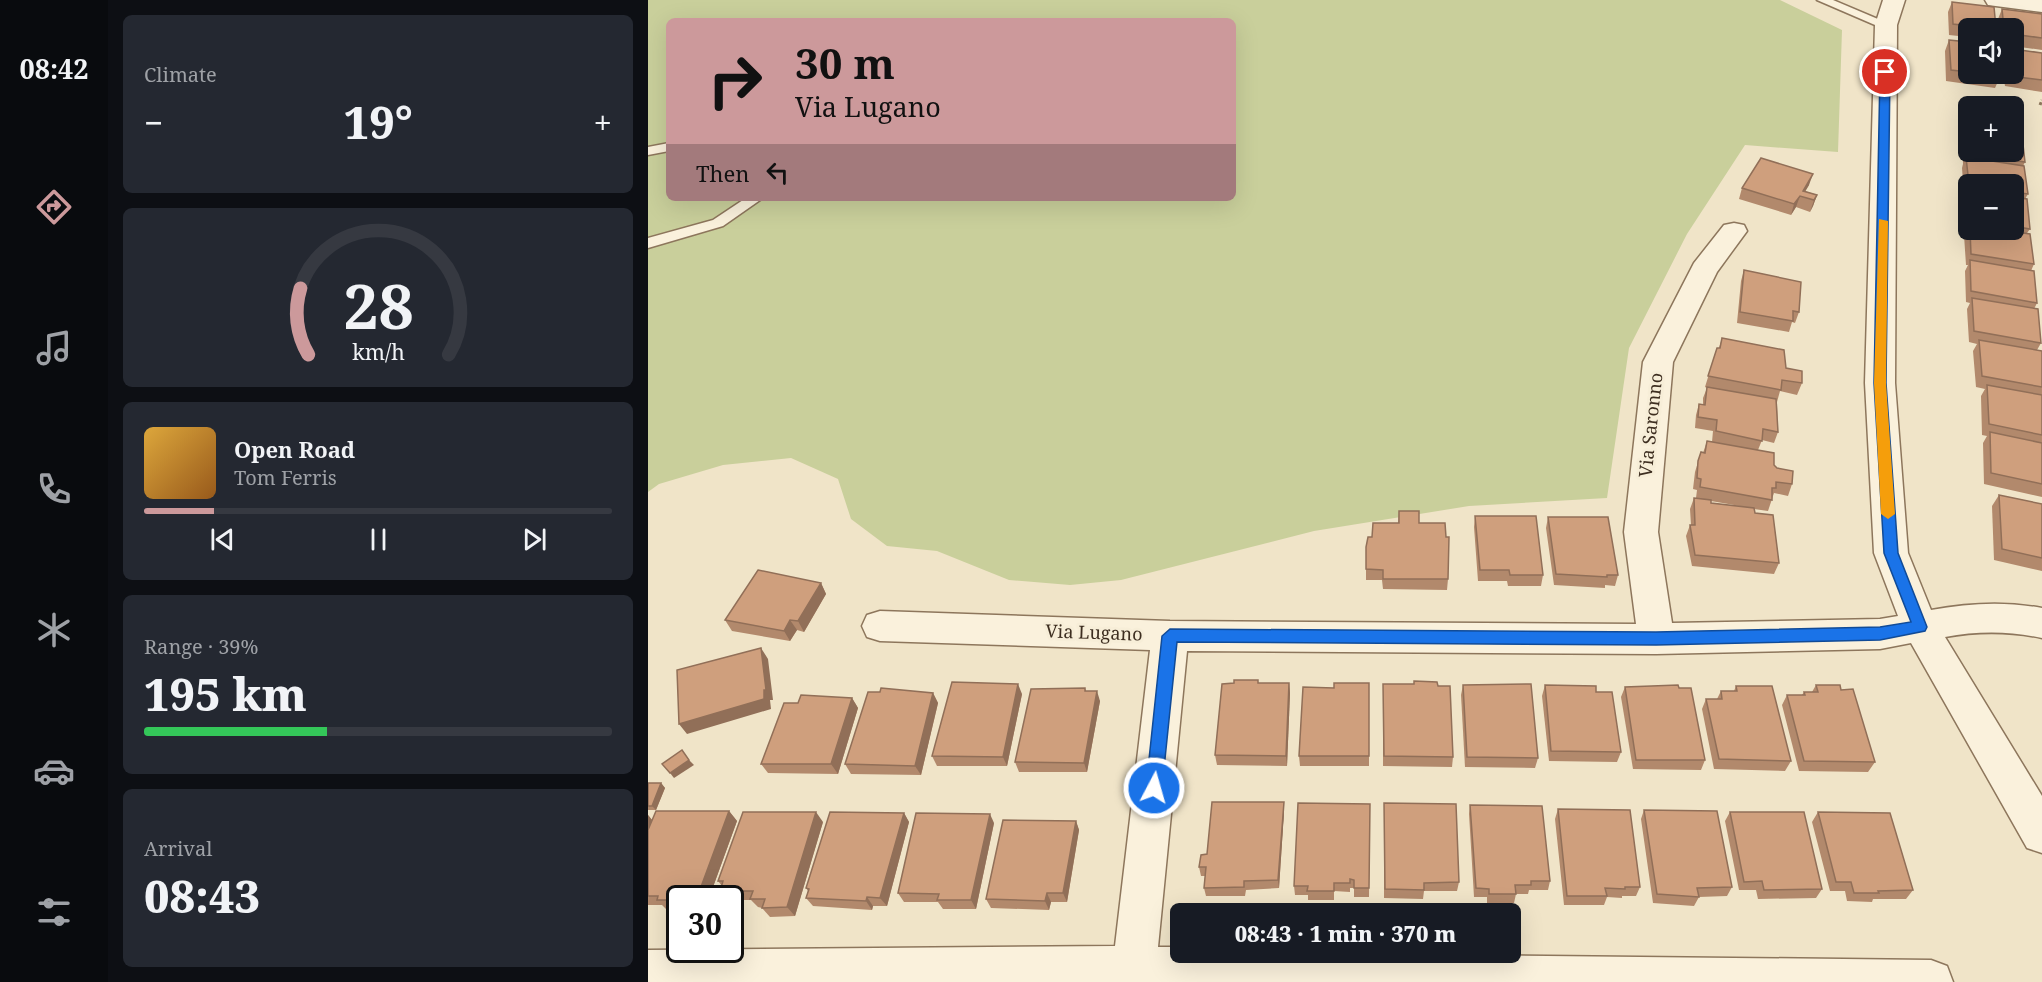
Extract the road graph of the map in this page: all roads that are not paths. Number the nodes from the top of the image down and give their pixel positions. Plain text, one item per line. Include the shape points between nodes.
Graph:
1 (1823, 0) edge
2 (1996, 0) edge
3 (2042, 6) edge
4 (1890, 12) edge
5 (666, 148) edge
6 (648, 151) edge
7 (751, 201) edge
8 (1734, 231) dead end
9 (648, 243) edge
10 (2042, 623) edge
11 (880, 626) dead end
12 (1920, 627) junction
13 (1170, 636) junction
14 (1656, 639) junction
15 (2042, 834) edge
16 (1134, 968) junction
17 (648, 972) edge
18 (1447, 980) edge
19 (1931, 982) edge

1 - 4 lane
2 - 3 street
4 - 12 street via 1880,383 1891,553
5 - 6 lane
7 - 9 lane via 718,223
8 - 14 street, Via Saronno via 1704,269 1658,362 1641,532
10 - 12 street, Via Lugano via 1973,616
11 - 13 street, Via Lugano
12 - 14 street, Via Lugano via 1880,634
12 - 15 street
13 - 14 street, Via Lugano
13 - 16 street
16 - 17 street
16 - 18 street
18 - 19 street via 1810,978

